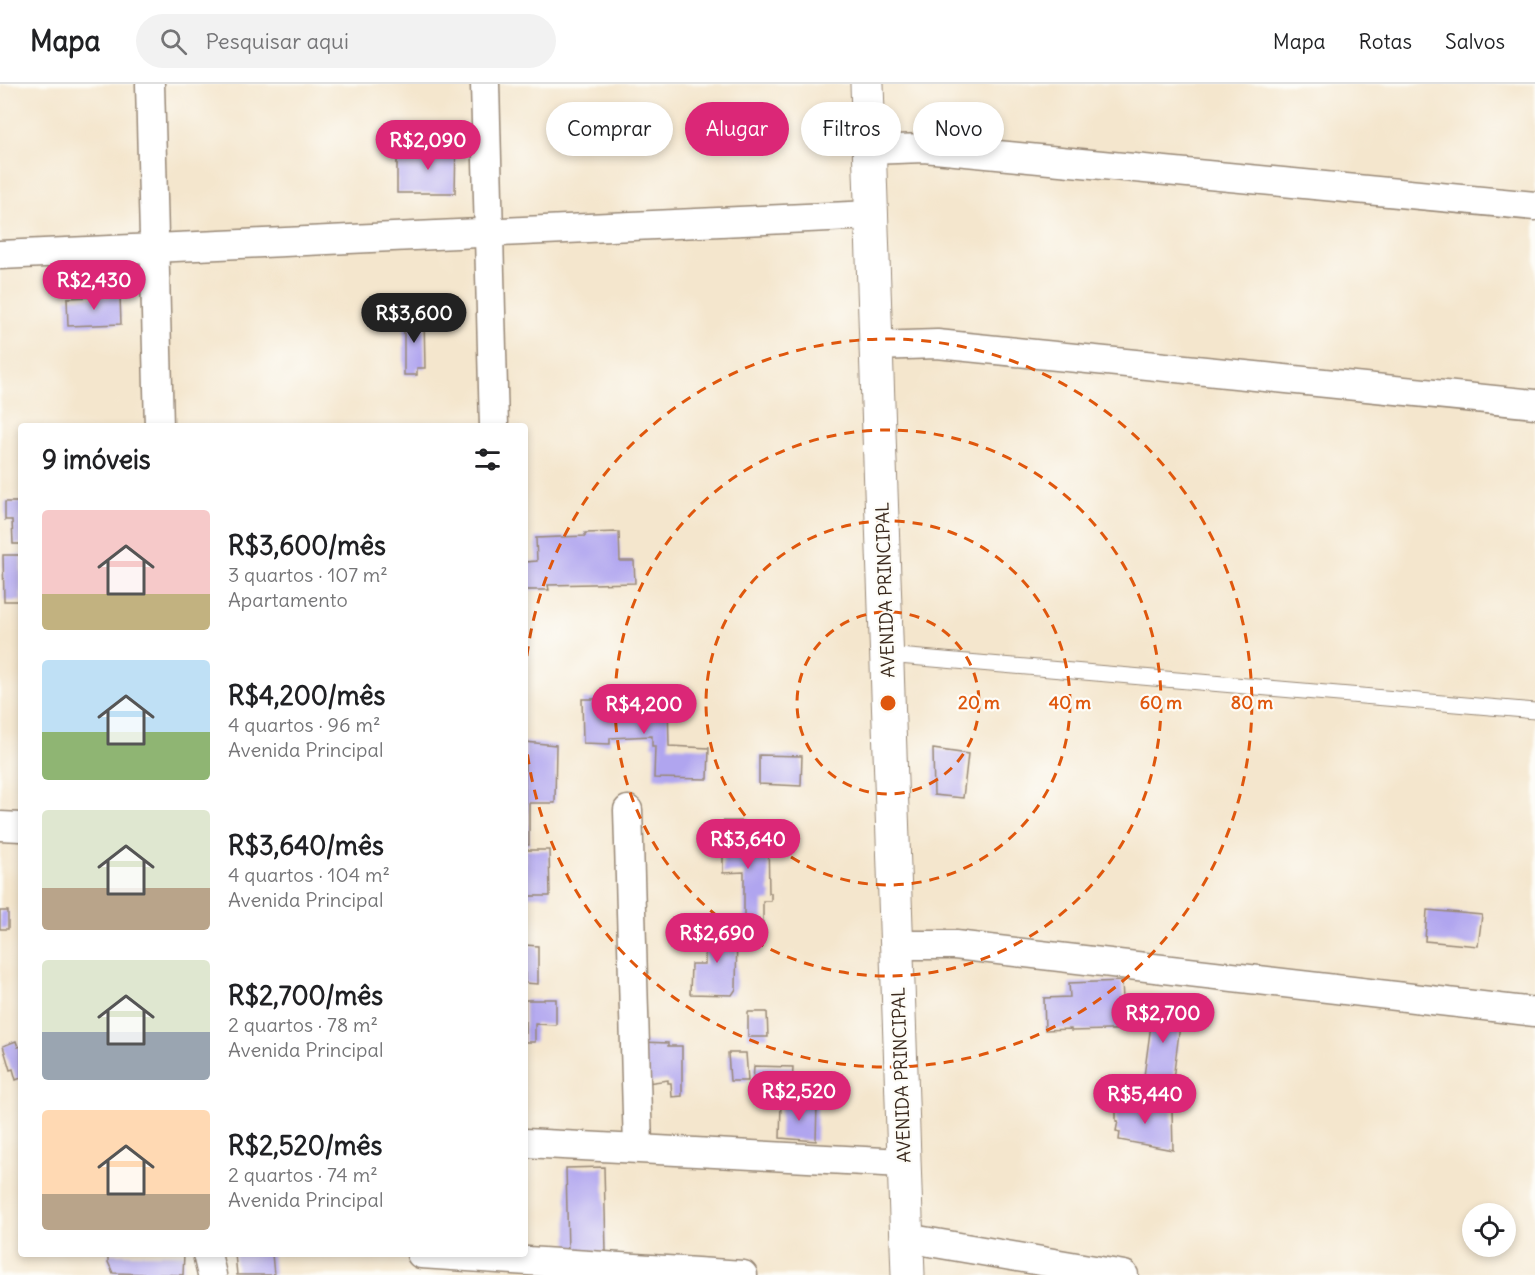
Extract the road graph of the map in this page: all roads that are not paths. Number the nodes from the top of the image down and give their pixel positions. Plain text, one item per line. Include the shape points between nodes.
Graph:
1 (150, 84) edge
2 (485, 84) edge
3 (867, 84) edge
4 (868, 102) edge
5 (901, 149) edge
6 (869, 156) edge
7 (1535, 206) edge
8 (872, 215) junction
9 (490, 233) junction
10 (155, 248) junction
11 (0, 255) edge
12 (875, 346) junction
13 (1535, 404) edge
14 (159, 423) edge
15 (494, 423) edge
16 (887, 655) junction
17 (1535, 711) edge
18 (628, 810) dead end
19 (0, 826) edge
20 (18, 827) edge
21 (897, 945) junction
22 (1535, 1012) edge
23 (528, 1143) edge
24 (638, 1147) junction
25 (903, 1163) junction
26 (906, 1238) junction
27 (208, 1257) edge
28 (467, 1257) edge
29 (1088, 1272) edge
30 (212, 1275) edge
31 (744, 1275) edge
32 (908, 1275) edge
33 (1124, 1275) edge

1 - 10 street
2 - 9 street
3 - 4 street, AVENIDA PRINCIPAL
5 - 7 street
6 - 8 street, AVENIDA PRINCIPAL
8 - 9 street
8 - 12 street, AVENIDA PRINCIPAL
9 - 10 street
9 - 15 street
10 - 11 street
10 - 14 street
12 - 13 street via 937,344
12 - 16 street, AVENIDA PRINCIPAL
16 - 17 lane
16 - 21 street, AVENIDA PRINCIPAL
18 - 24 street
19 - 20 street
21 - 22 street via 955,945
21 - 25 street, AVENIDA PRINCIPAL
23 - 24 street
24 - 25 street
25 - 26 street, AVENIDA PRINCIPAL
26 - 29 street
26 - 32 street, AVENIDA PRINCIPAL
27 - 30 street
28 - 31 street
29 - 33 street

